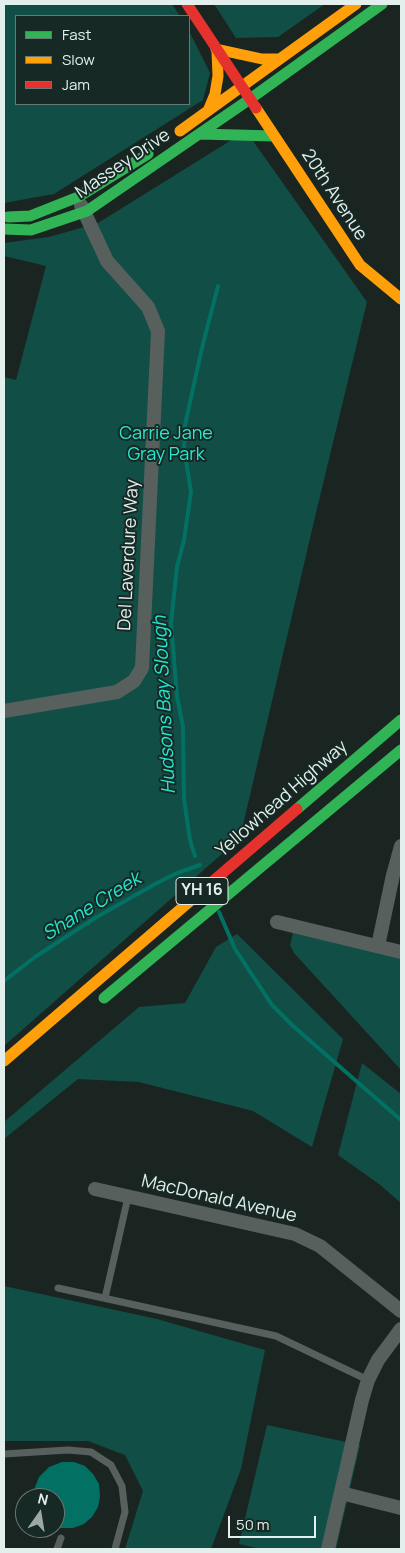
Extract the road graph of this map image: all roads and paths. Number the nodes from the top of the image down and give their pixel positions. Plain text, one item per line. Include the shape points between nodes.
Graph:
1 (187, 4) edge
2 (356, 4) edge
3 (382, 4) edge
4 (216, 49) junction
5 (279, 60) junction
6 (241, 87) junction
7 (250, 99) junction
8 (208, 111) junction
9 (199, 134) junction
10 (274, 136) junction
11 (172, 137) dead end
12 (157, 148) dead end
13 (77, 197) junction
14 (85, 212) junction
15 (4, 217) edge
16 (4, 229) edge
17 (401, 299) edge
18 (4, 711) edge
19 (401, 720) edge
20 (401, 750) edge
21 (401, 846) edge
22 (277, 922) dead end
23 (378, 946) junction
24 (401, 952) edge
25 (96, 1004) dead end
26 (4, 1061) edge
27 (95, 1189) dead end
28 (128, 1197) junction
29 (58, 1288) dead end
30 (105, 1298) junction
31 (401, 1311) edge
32 (401, 1330) edge
33 (368, 1380) junction
34 (4, 1454) edge
35 (341, 1493) junction
36 (401, 1508) edge
37 (60, 1538) dead end
38 (57, 1549) edge
39 (115, 1549) edge
40 (328, 1549) edge

1 - 4 main road, 20th Avenue
2 - 5 main road, Massey Drive
3 - 7 main road, Massey Drive
4 - 5 main road
4 - 6 main road, 20th Avenue
4 - 8 main road via 218,76
5 - 6 main road, Massey Drive
6 - 7 main road, 20th Avenue
6 - 8 main road, Massey Drive
7 - 9 main road, Massey Drive
7 - 10 main road, 20th Avenue
8 - 11 main road, Massey Drive
9 - 10 main road
9 - 14 main road, Massey Drive
10 - 17 main road, 20th Avenue via 360,265
12 - 13 main road, Massey Drive
13 - 14 street, Del Laverdure Way
13 - 15 main road, Massey Drive via 30,216
14 - 16 main road, Massey Drive via 31,230
14 - 18 street, Del Laverdure Way via 106,262 148,307 158,331 142,668 134,681 116,692
19 - 26 main road, Yellowhead Highway / YH 16
20 - 25 main road, Yellowhead Highway / YH 16
21 - 23 street
22 - 23 street
23 - 24 street
27 - 28 street, MacDonald Avenue
28 - 30 lane
28 - 31 street, MacDonald Avenue via 283,1231 309,1240
29 - 30 lane
30 - 33 lane via 276,1336
32 - 33 street via 378,1360
33 - 35 street
34 - 39 lane via 68,1450 91,1452 111,1465 122,1486 125,1512
35 - 36 street
35 - 40 street
37 - 38 lane

